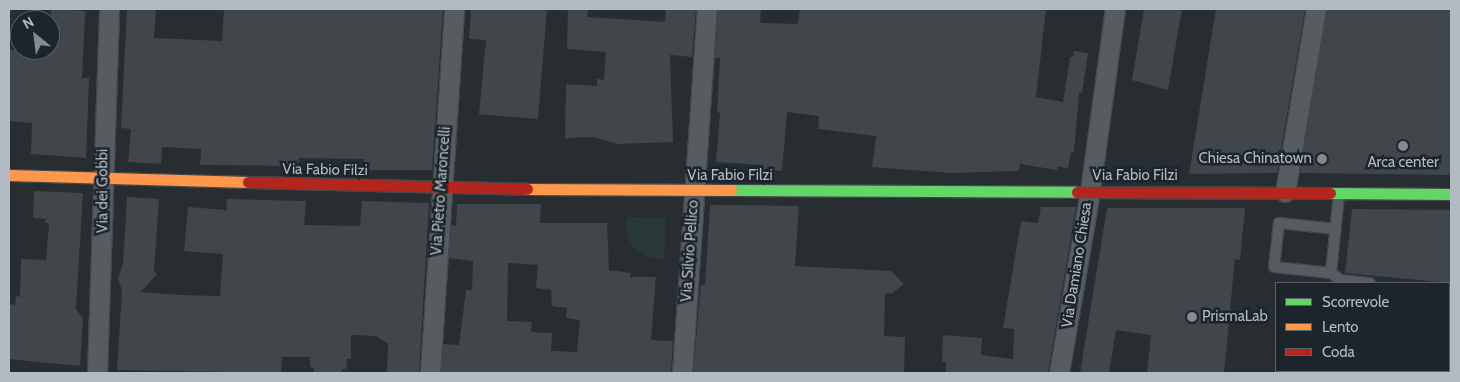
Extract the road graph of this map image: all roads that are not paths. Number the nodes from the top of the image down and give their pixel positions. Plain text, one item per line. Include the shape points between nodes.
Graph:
1 (109, 9) edge
2 (454, 9) edge
3 (707, 9) edge
4 (1115, 9) edge
5 (1316, 9) edge
6 (9, 175) edge
7 (104, 179) junction
8 (442, 188) junction
9 (694, 191) junction
10 (1090, 191) junction
11 (1284, 192) junction
12 (1339, 193) junction
13 (1451, 194) edge
14 (1336, 229) junction
15 (1331, 273) junction
16 (1360, 282) edge
17 (97, 373) edge
18 (430, 373) edge
19 (682, 373) edge
20 (1059, 373) edge

1 - 7 street, Via dei Gobbi via 102,161
2 - 8 street, Via Pietro Maroncelli
3 - 9 street, Via Silvio Pellico
4 - 10 street, Via Damiano Chiesa
5 - 11 street
6 - 7 street, Via Fabio Filzi
7 - 8 street, Via Fabio Filzi
7 - 17 street, Via dei Gobbi
8 - 9 street, Via Fabio Filzi
8 - 18 street, Via Pietro Maroncelli
9 - 10 street, Via Fabio Filzi
9 - 19 street, Via Silvio Pellico
10 - 11 street, Via Fabio Filzi
10 - 20 street, Via Damiano Chiesa
11 - 12 street, Via Fabio Filzi
12 - 13 street, Via Fabio Filzi
12 - 14 lane
14 - 15 lane
14 - 15 lane via 1279,223 1275,258 1274,267
15 - 16 lane via 1340,280

